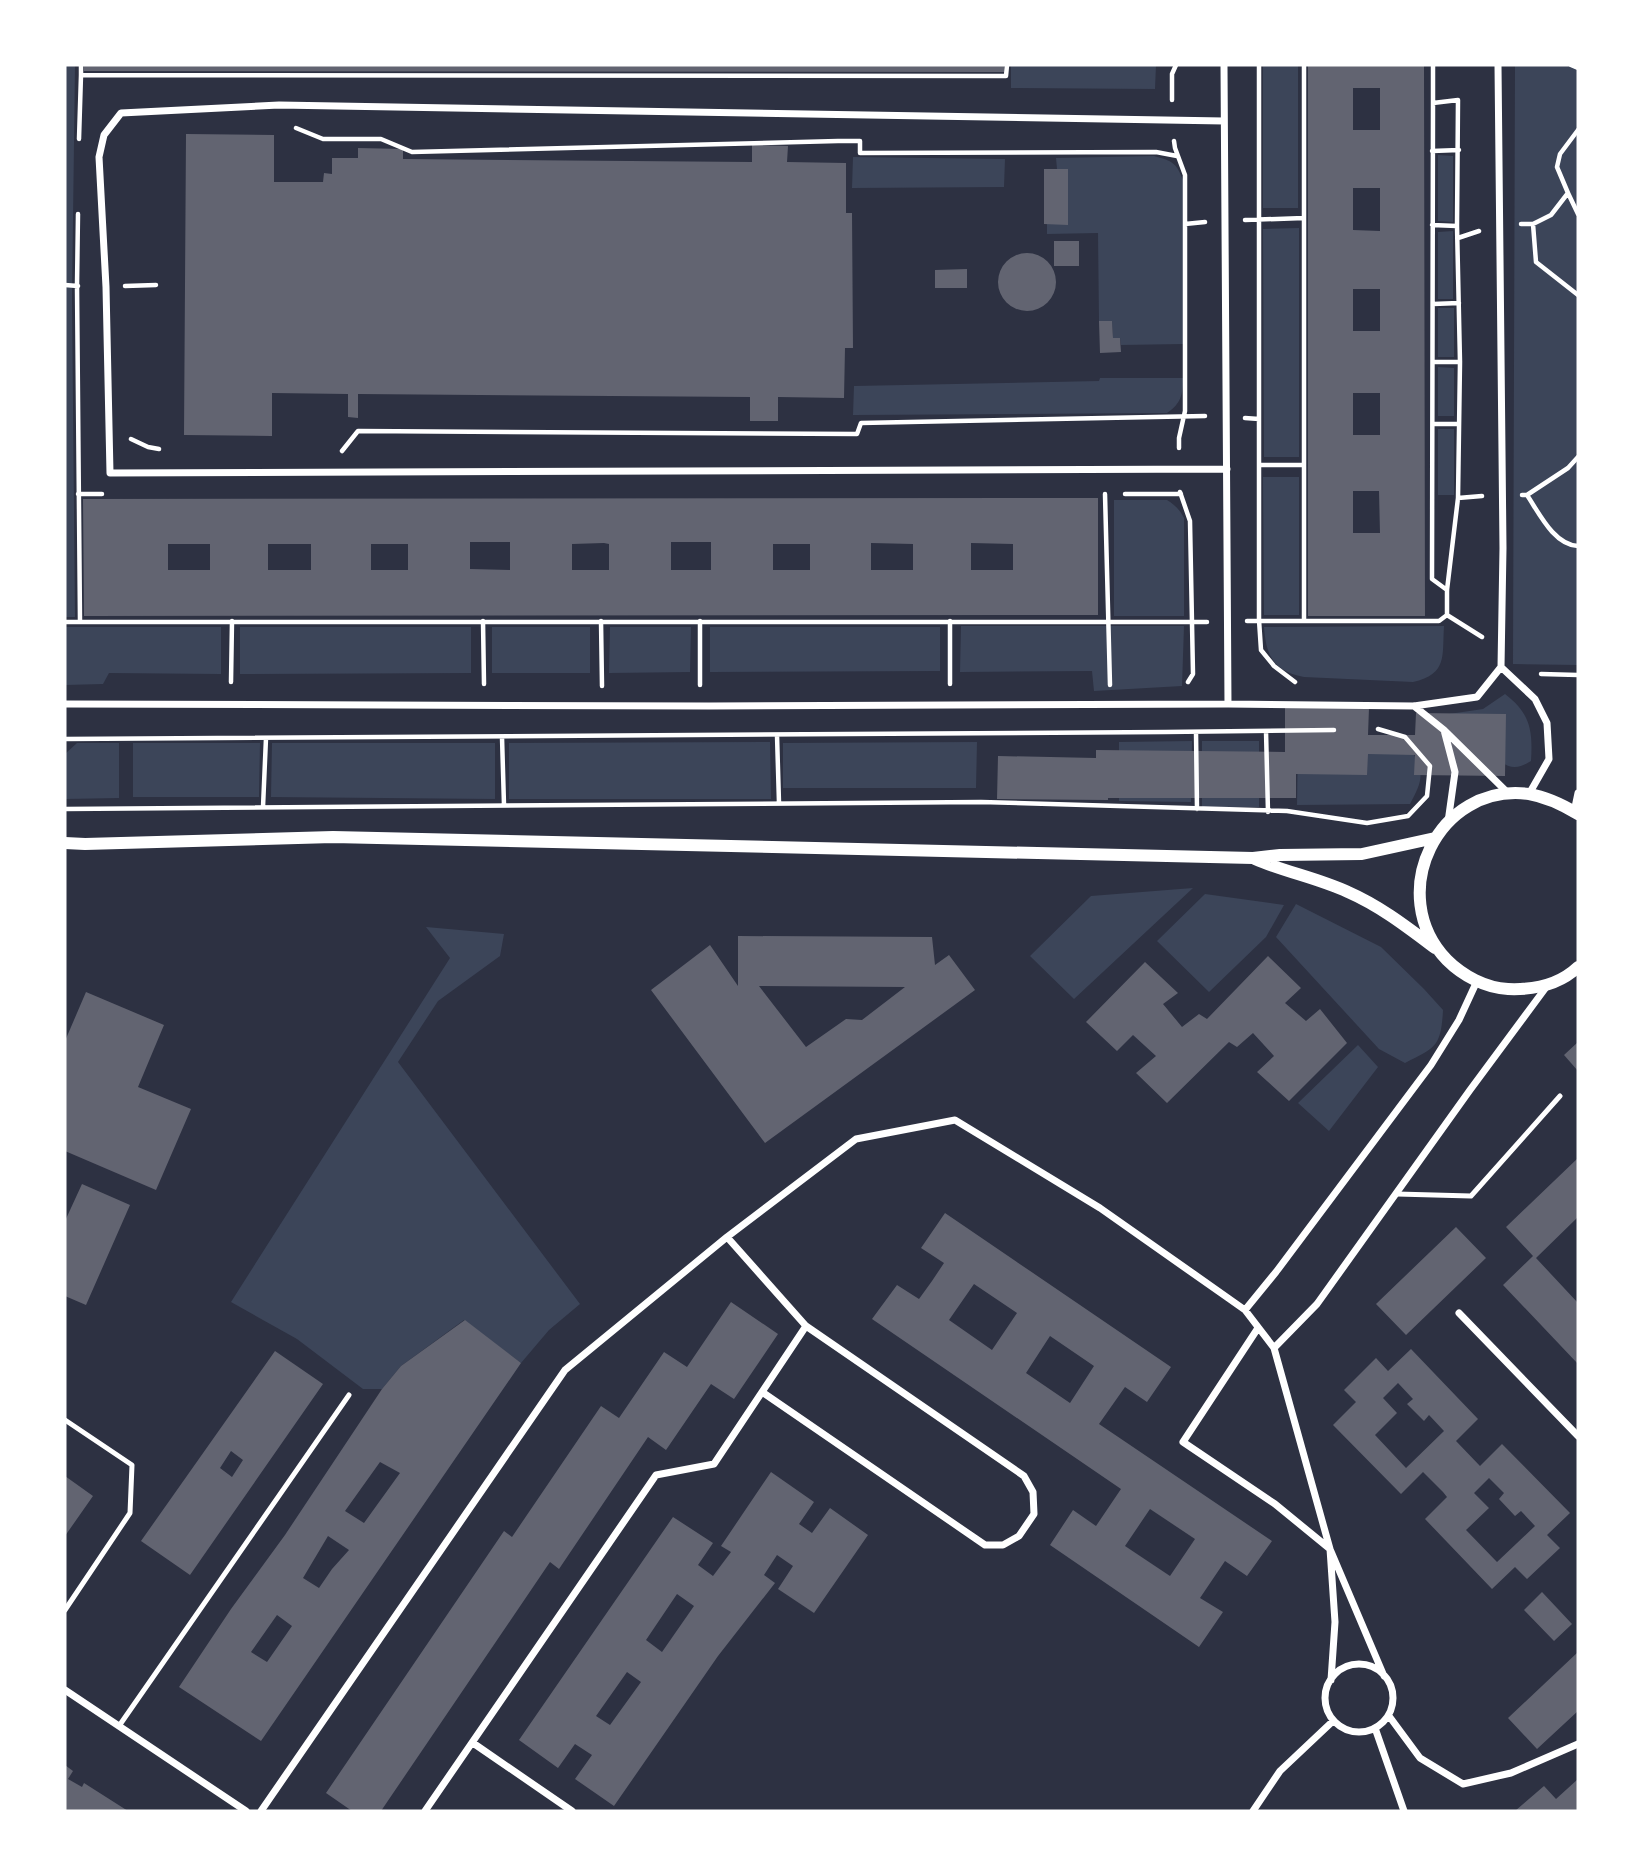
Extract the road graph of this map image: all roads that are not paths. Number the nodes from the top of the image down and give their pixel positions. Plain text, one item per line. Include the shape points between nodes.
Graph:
1 (1224, 65) edge
2 (1498, 65) edge
3 (1224, 121) junction
4 (1227, 469) junction
5 (1501, 667) junction
6 (65, 704) edge
7 (1228, 704) junction
8 (1414, 706) junction
9 (1444, 730) junction
10 (1578, 793) edge
11 (1509, 794) junction
12 (1529, 794) junction
13 (1576, 813) edge
14 (1448, 822) junction
15 (1435, 838) junction
16 (65, 843) edge
17 (1253, 858) junction
18 (1438, 950) junction
19 (1578, 967) edge
20 (1478, 981) junction
21 (1548, 985) junction
22 (1560, 1096) dead end
23 (1396, 1194) junction
24 (727, 1237) junction
25 (1245, 1310) junction
26 (1460, 1313) dead end
27 (806, 1326) junction
28 (1258, 1328) junction
29 (1274, 1348) junction
30 (762, 1392) junction
31 (349, 1395) dead end
32 (65, 1420) edge
33 (1578, 1436) edge
34 (1330, 1549) junction
35 (65, 1610) edge
36 (1384, 1676) junction
37 (1331, 1681) junction
38 (65, 1690) edge
39 (1389, 1716) junction
40 (1333, 1721) junction
41 (119, 1726) junction
42 (1375, 1728) junction
43 (473, 1743) junction
44 (1578, 1744) edge
45 (246, 1811) edge
46 (261, 1811) edge
47 (425, 1811) edge
48 (572, 1811) edge
49 (1253, 1811) edge
50 (1404, 1811) edge

1 - 3 street
2 - 5 street
3 - 4 street
3 - 4 street via 279,105 121,113 104,135 99,157 110,472
4 - 7 street
5 - 8 street via 1478,697
5 - 12 street via 1535,699 1546,723 1549,760
6 - 7 street
7 - 8 street
8 - 9 street
9 - 11 street
9 - 14 street via 1455,772
10 - 13 street
11 - 12 street
11 - 14 street via 1487,798
12 - 13 street
14 - 15 street
15 - 17 street via 1362,854
15 - 18 street via 1422,866 1419,895 1424,924
16 - 17 street via 333,837
17 - 18 street via 1347,891
18 - 20 street via 1456,969
19 - 21 street
20 - 21 street via 1501,989
20 - 25 street via 1431,1065
21 - 23 street
22 - 23 lane via 1471,1196
23 - 29 street via 1317,1304
24 - 25 street via 856,1139 955,1120 1100,1208
24 - 27 street
24 - 46 street via 565,1370
25 - 28 street
26 - 33 street
27 - 30 street
27 - 30 street via 1024,1476 1033,1492 1034,1514 1019,1536 1003,1545 985,1545
28 - 29 street
28 - 34 street via 1183,1442 1275,1504
29 - 34 street
30 - 43 street via 714,1464 656,1475
31 - 41 lane
32 - 35 lane via 132,1465 130,1513
34 - 36 street
34 - 37 street via 1335,1622
36 - 37 street via 1374,1667 1355,1664 1338,1671
36 - 39 street via 1393,1697
37 - 40 street via 1325,1704
38 - 41 street
39 - 42 street
39 - 44 street via 1420,1758 1464,1784 1511,1773
40 - 42 street via 1346,1730
40 - 49 street via 1280,1771
41 - 45 street
42 - 50 street
43 - 47 street
43 - 48 street

